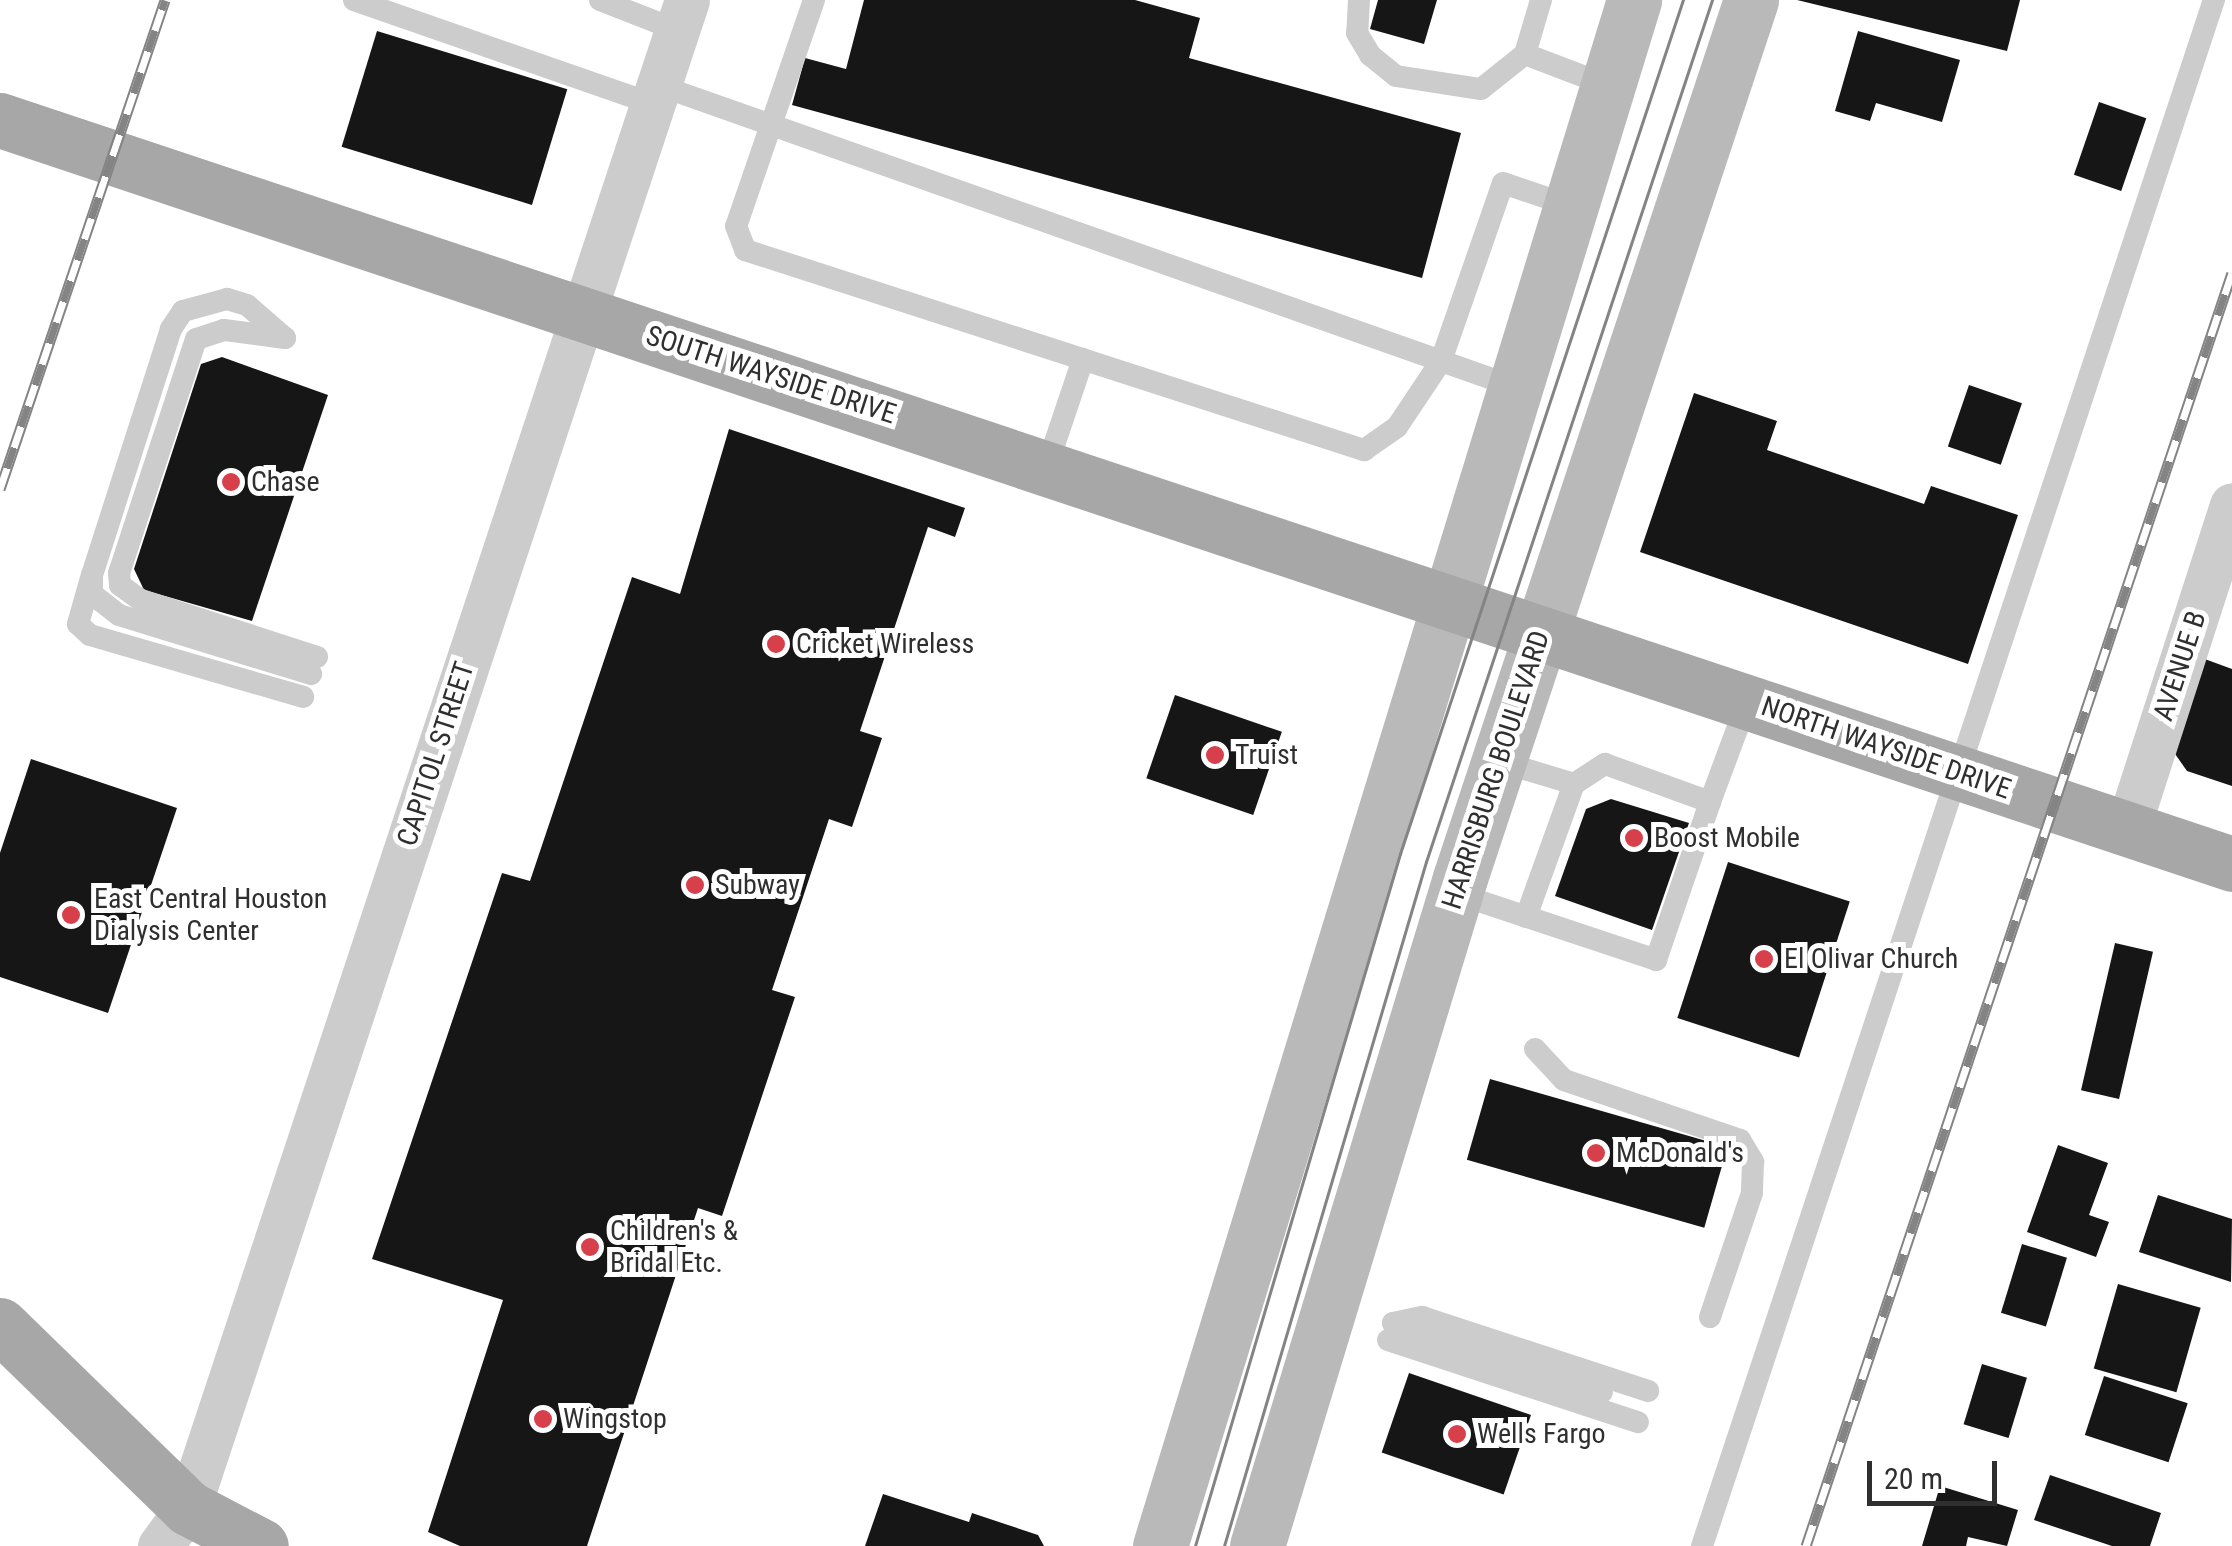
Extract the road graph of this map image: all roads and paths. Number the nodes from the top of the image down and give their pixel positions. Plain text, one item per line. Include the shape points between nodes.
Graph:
1 (354, 0) edge
2 (600, 0) edge
3 (814, 0) edge
4 (1359, 0) edge
5 (1541, 0) edge
6 (1634, 0) edge
7 (1751, 0) edge
8 (2214, 0) edge
9 (682, 15) edge
10 (1525, 54) junction
11 (1609, 86) junction
12 (655, 94) junction
13 (0, 120) edge
14 (771, 124) junction
15 (1574, 207) junction
16 (582, 313) junction
17 (1083, 359) junction
18 (1441, 360) junction
19 (1520, 389) junction
20 (1046, 466) junction
21 (2232, 504) edge
22 (1454, 601) junction
23 (1542, 630) junction
24 (310, 676) joint
25 (1748, 700) junction
26 (1498, 761) junction
27 (1956, 772) junction
28 (1574, 784) junction
29 (1710, 802) junction
30 (2128, 827) junction
31 (2232, 864) edge
32 (1455, 893) junction
33 (1526, 917) junction
34 (1535, 1049) dead end
35 (1710, 1317) dead end
36 (0, 1326) edge
37 (1388, 1339) joint
38 (179, 1533) edge
39 (262, 1546) edge
40 (1160, 1546) edge
41 (1257, 1546) edge
42 (1702, 1546) edge

1 - 12 lane
2 - 9 lane
3 - 14 lane
4 - 10 lane via 1357,33 1396,76 1481,88
5 - 10 lane
6 - 11 main road
7 - 23 main road, HARRISBURG BOULEVARD
8 - 27 lane
9 - 12 street, CAPITOL STREET
10 - 11 lane
11 - 15 main road
12 - 14 lane
12 - 16 street, CAPITOL STREET
13 - 16 main road, SOUTH WAYSIDE DRIVE
14 - 17 lane via 736,226 745,250
14 - 18 lane
15 - 18 lane via 1502,183
15 - 19 main road
16 - 20 main road, SOUTH WAYSIDE DRIVE
16 - 38 street, CAPITOL STREET
17 - 18 lane via 1364,450 1397,427
17 - 20 lane
18 - 19 lane
19 - 22 main road
20 - 22 main road, SOUTH WAYSIDE DRIVE
21 - 30 street, AVENUE B
22 - 23 main road, SOUTH WAYSIDE DRIVE
22 - 40 main road
23 - 25 main road, NORTH WAYSIDE DRIVE
23 - 26 main road, HARRISBURG BOULEVARD
24 - 24 lane via 120,585 118,573 196,339 224,330 285,338 247,305 227,299 183,312 171,328 92,575 92,594 119,615
25 - 27 main road, NORTH WAYSIDE DRIVE
25 - 29 lane
26 - 28 lane
26 - 32 main road, HARRISBURG BOULEVARD
27 - 30 main road, NORTH WAYSIDE DRIVE
27 - 42 lane
28 - 29 lane via 1605,764
28 - 33 lane
29 - 33 lane via 1656,960
30 - 31 main road, NORTH WAYSIDE DRIVE
32 - 33 lane
32 - 41 main road, HARRISBURG BOULEVARD
34 - 35 lane via 1564,1080 1740,1140 1753,1162 1752,1192
36 - 38 main road
37 - 37 lane via 1641,1414 1422,1316
38 - 39 main road

